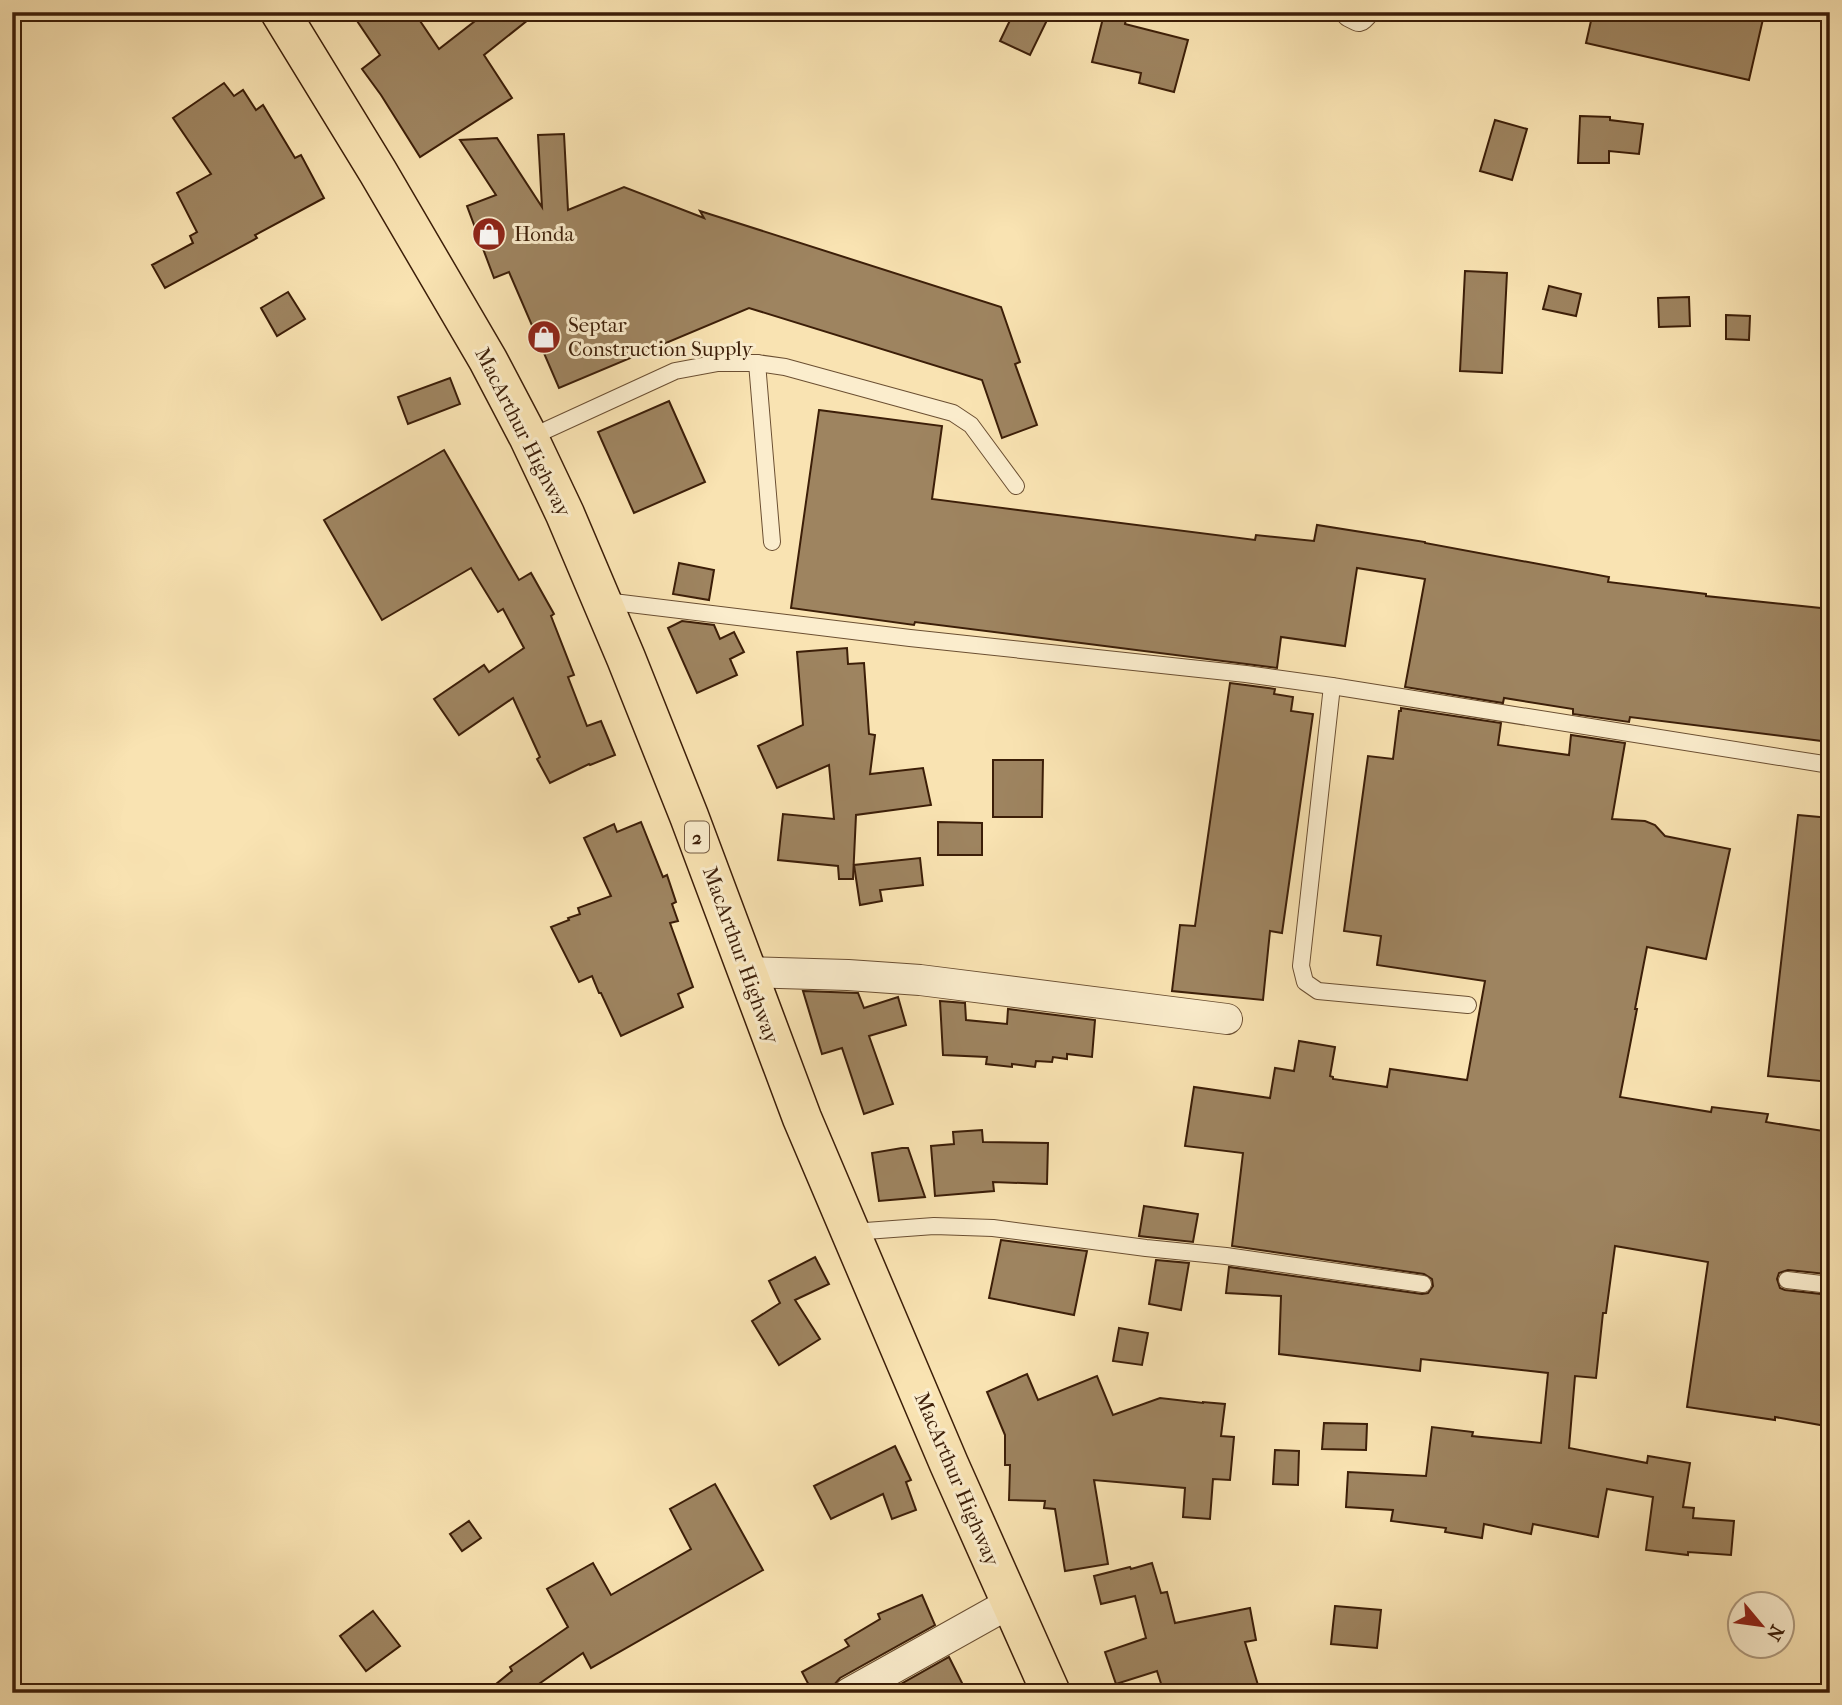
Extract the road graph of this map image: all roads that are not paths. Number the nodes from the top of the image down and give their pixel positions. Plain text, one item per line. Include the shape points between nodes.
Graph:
1 (280, 12) edge
2 (1351, 12) edge
3 (1363, 12) edge
4 (757, 363) junction
5 (529, 438) junction
6 (1016, 486) dead end
7 (772, 542) dead end
8 (602, 601) junction
9 (1332, 686) junction
10 (1830, 765) edge
11 (747, 972) junction
12 (1468, 1004) dead end
13 (1227, 1019) dead end
14 (852, 1232) junction
15 (1787, 1280) dead end
16 (1423, 1284) dead end
17 (1830, 1285) edge
18 (1010, 1602) junction
19 (849, 1693) edge
20 (1051, 1693) edge

1 - 5 highway, MacArthur Highway / 2 via 429,259
2 - 3 street via 1359,16
4 - 5 lane via 718,363 674,371
4 - 6 lane via 953,413 971,425
4 - 7 lane
5 - 8 highway, MacArthur Highway / 2
8 - 9 lane
8 - 11 highway, MacArthur Highway / 2 via 690,816
9 - 10 lane
9 - 12 lane via 1301,966 1305,982 1318,991
11 - 13 street via 920,980
11 - 14 highway, MacArthur Highway / 2 via 802,1118
14 - 16 lane via 934,1226 993,1228
14 - 18 highway, MacArthur Highway / 2
15 - 17 lane
18 - 19 street
18 - 20 highway, MacArthur Highway / 2

